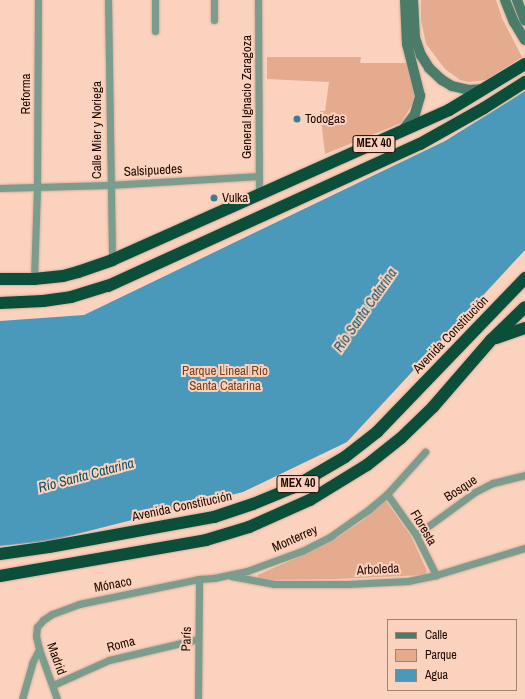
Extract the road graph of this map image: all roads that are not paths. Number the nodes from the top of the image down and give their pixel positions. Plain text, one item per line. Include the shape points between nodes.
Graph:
1 (38, 0) edge
2 (108, 0) edge
3 (155, 0) edge
4 (214, 0) edge
5 (258, 0) edge
6 (405, 0) edge
7 (413, 0) edge
8 (505, 0) edge
9 (517, 0) edge
10 (214, 20) dead end
11 (521, 20) edge
12 (155, 31) dead end
13 (525, 40) edge
14 (525, 64) edge
15 (525, 82) edge
16 (486, 88) junction
17 (402, 131) junction
18 (259, 176) junction
19 (109, 185) junction
20 (37, 187) junction
21 (0, 188) edge
22 (259, 194) junction
23 (112, 260) junction
24 (525, 278) edge
25 (0, 279) edge
26 (34, 279) junction
27 (0, 303) edge
28 (525, 307) edge
29 (525, 328) edge
30 (491, 340) junction
31 (425, 452) dead end
32 (525, 475) edge
33 (387, 494) junction
34 (416, 535) junction
35 (525, 548) edge
36 (0, 554) edge
37 (230, 575) junction
38 (436, 575) junction
39 (0, 576) edge
40 (200, 579) junction
41 (37, 627) joint
42 (198, 639) junction
43 (39, 649) junction
44 (53, 685) junction
45 (22, 699) edge
46 (57, 699) edge
47 (198, 699) edge

1 - 20 street, Reforma
2 - 19 street, Calle Mier y Noriega
3 - 12 street
4 - 10 street
5 - 18 street, General Ignacio Zaragoza
6 - 17 street via 407,44 420,96 415,114
7 - 16 street via 414,38 421,55 433,72 447,84 458,88
8 - 11 street
9 - 11 street
11 - 13 street
14 - 16 highway, MEX 40
15 - 27 highway, MEX 40 via 420,144 108,286 72,297
16 - 17 highway, MEX 40 via 449,110
17 - 22 highway, MEX 40
18 - 19 street, Salsipuedes
18 - 22 street, General Ignacio Zaragoza
19 - 20 street, Salsipuedes
19 - 23 street, Calle Mier y Noriega
20 - 21 street, Salsipuedes
20 - 26 street, Reforma
22 - 23 highway, MEX 40
23 - 26 highway, MEX 40 via 78,272
24 - 36 highway, Avenida Constitución / MEX 40 via 377,432 345,457 292,488 214,517
25 - 26 highway, MEX 40
28 - 30 highway, MEX 40
29 - 30 highway
30 - 39 highway, MEX 40 via 433,407 384,452 330,490 290,510 234,532 184,546
31 - 33 street, Monterrey
32 - 34 street, Bosque via 493,483 475,492
33 - 34 street, Floresta
33 - 37 street, Monterrey via 337,532 316,544 261,566
34 - 38 street, Floresta
35 - 38 street, Arboleda
37 - 38 street, Arboleda via 274,584 408,581
37 - 40 street, Monterrey
40 - 41 street, Mónaco via 79,604 52,614
40 - 42 street, París
41 - 43 street, Madrid
42 - 44 street, Roma via 109,660
42 - 47 street, París
43 - 44 street, Madrid
43 - 45 street via 32,663
44 - 46 street, Madrid

